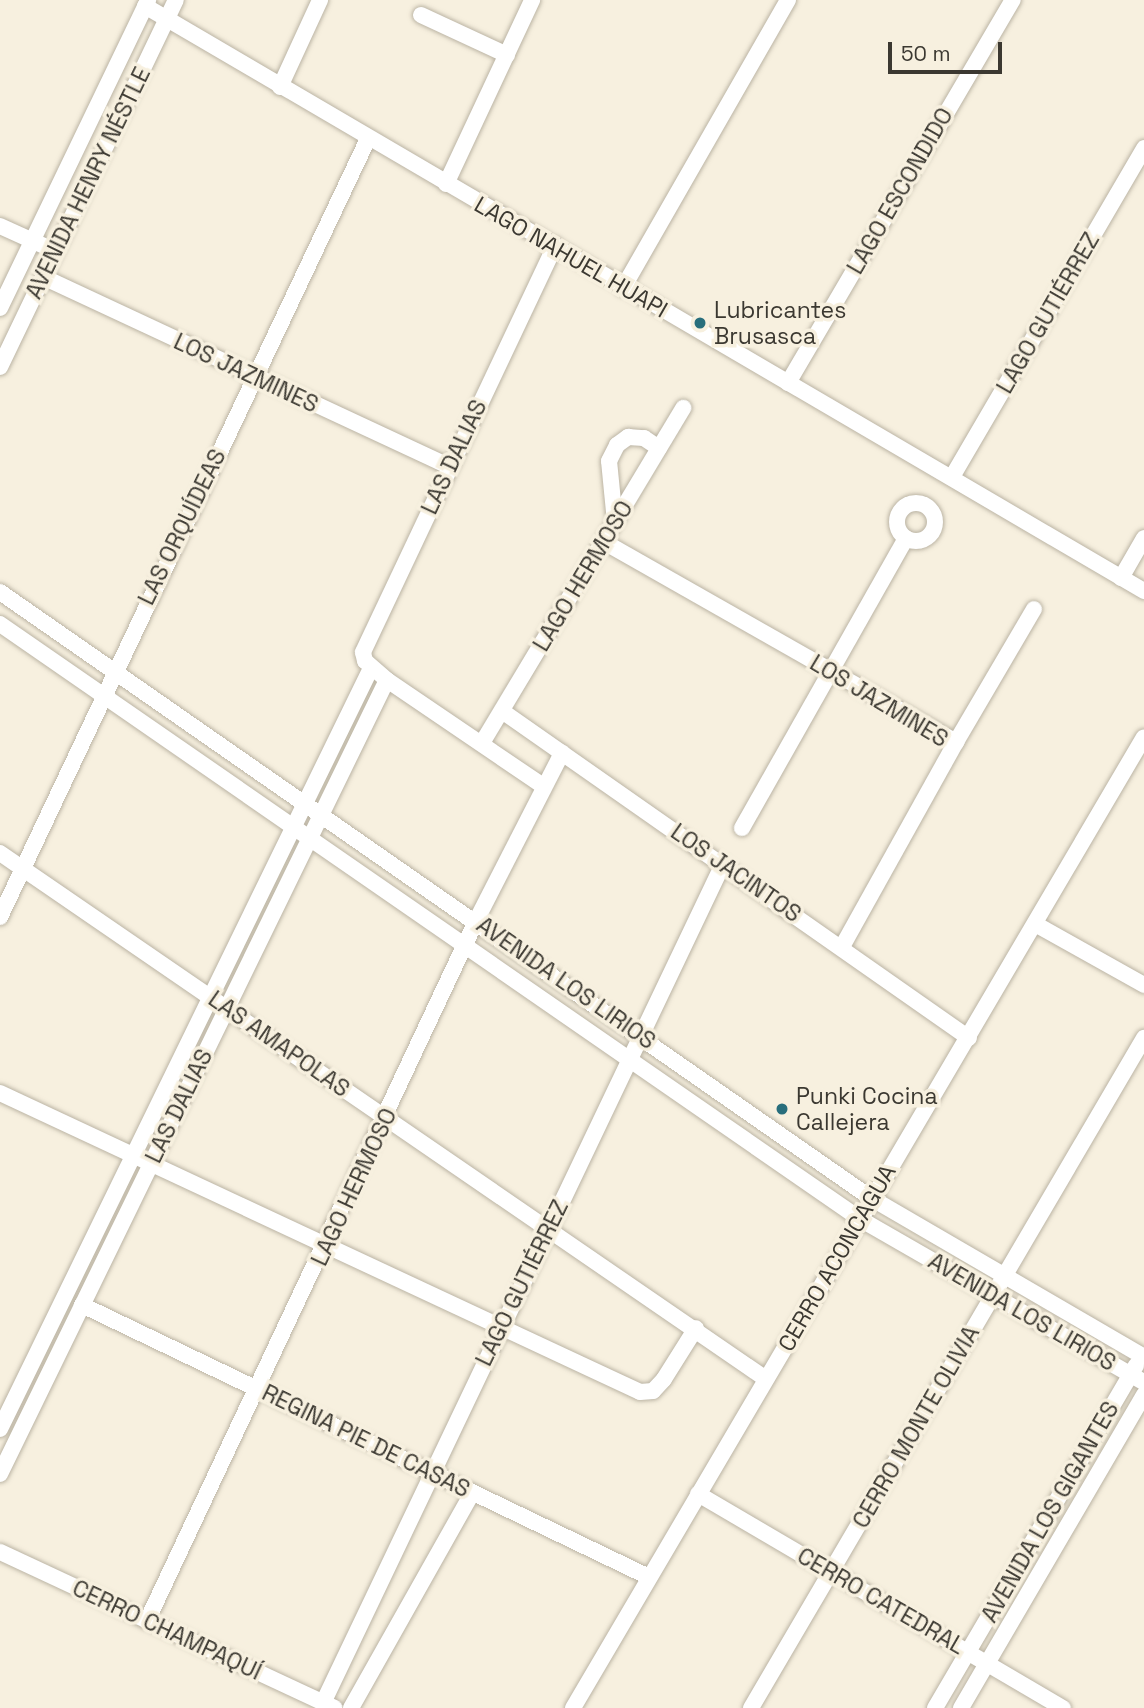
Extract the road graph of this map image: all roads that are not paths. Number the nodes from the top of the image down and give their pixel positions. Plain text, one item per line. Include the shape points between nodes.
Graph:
1 (176, 0) edge
2 (320, 0) edge
3 (532, 0) edge
4 (788, 0) edge
5 (1013, 0) edge
6 (147, 3) edge
7 (421, 15) dead end
8 (167, 18) junction
9 (507, 55) junction
10 (280, 87) junction
11 (368, 139) junction
12 (1144, 148) edge
13 (446, 184) junction
14 (0, 226) edge
15 (32, 241) junction
16 (555, 245) junction
17 (55, 251) junction
18 (43, 276) junction
19 (623, 288) junction
20 (0, 308) edge
21 (0, 367) edge
22 (254, 378) junction
23 (788, 383) junction
24 (683, 408) dead end
25 (659, 448) junction
26 (450, 467) junction
27 (952, 477) junction
28 (615, 522) junction
29 (906, 538) dead end
30 (1144, 538) edge
31 (604, 542) junction
32 (1121, 578) junction
33 (1144, 591) edge
34 (0, 592) edge
35 (1034, 609) dead end
36 (0, 624) edge
37 (371, 668) junction
38 (829, 670) junction
39 (113, 672) junction
40 (387, 680) junction
41 (102, 697) junction
42 (502, 711) junction
43 (1144, 737) edge
44 (956, 742) junction
45 (482, 743) junction
46 (562, 753) junction
47 (543, 786) junction
48 (304, 806) junction
49 (320, 817) junction
50 (293, 828) junction
51 (742, 828) dead end
52 (309, 839) junction
53 (0, 853) edge
54 (723, 864) junction
55 (24, 869) junction
56 (0, 917) edge
57 (476, 921) junction
58 (1035, 924) junction
59 (842, 947) junction
60 (466, 949) junction
61 (1144, 985) edge
62 (211, 997) junction
63 (227, 1008) junction
64 (641, 1034) junction
65 (969, 1038) junction
66 (1144, 1038) edge
67 (630, 1057) junction
68 (0, 1093) edge
69 (386, 1119) junction
70 (134, 1156) junction
71 (151, 1164) junction
72 (871, 1198) junction
73 (859, 1219) junction
74 (547, 1229) junction
75 (327, 1245) junction
76 (1005, 1275) junction
77 (994, 1295) junction
78 (82, 1305) junction
79 (501, 1326) junction
80 (696, 1328) junction
81 (1143, 1355) edge
82 (1137, 1378) edge
83 (766, 1379) junction
84 (258, 1390) junction
85 (1144, 1395) edge
86 (0, 1429) edge
87 (431, 1473) junction
88 (0, 1474) edge
89 (472, 1493) junction
90 (698, 1494) junction
91 (0, 1552) edge
92 (831, 1572) junction
93 (649, 1577) junction
94 (146, 1621) junction
95 (968, 1651) junction
96 (988, 1663) junction
97 (328, 1706) edge
98 (351, 1708) edge
99 (573, 1708) edge
100 (751, 1708) edge
101 (935, 1708) edge
102 (961, 1708) edge
103 (1063, 1708) edge

1 - 8 street, AVENIDA HENRY NÉSTLE
2 - 10 street
3 - 9 street
4 - 19 street
5 - 23 street, LAGO ESCONDIDO
6 - 8 street, LAGO NAHUEL HUAPI
6 - 15 street, AVENIDA HENRY NÉSTLE
7 - 9 street
8 - 10 street, LAGO NAHUEL HUAPI
8 - 17 street, AVENIDA HENRY NÉSTLE
9 - 13 street
10 - 11 street, LAGO NAHUEL HUAPI
11 - 13 street, LAGO NAHUEL HUAPI
11 - 22 street, LAS ORQUÍDEAS
12 - 27 street, LAGO GUTIÉRREZ
13 - 16 street, LAGO NAHUEL HUAPI
14 - 15 street
15 - 17 street
15 - 20 street, AVENIDA HENRY NÉSTLE
16 - 19 street, LAGO NAHUEL HUAPI
16 - 26 street, LAS DALIAS
17 - 18 street, AVENIDA HENRY NÉSTLE
18 - 21 street, AVENIDA HENRY NÉSTLE
18 - 22 street, LOS JAZMINES
19 - 23 street, LAGO NAHUEL HUAPI
22 - 26 street, LOS JAZMINES
22 - 39 street, LAS ORQUÍDEAS
23 - 27 street, LAGO NAHUEL HUAPI
24 - 25 street, LAGO HERMOSO
25 - 28 street, LAGO HERMOSO
25 - 28 street via 644,438 628,437 617,445 609,461
26 - 37 street, LAS DALIAS via 363,652
27 - 32 street, LAGO NAHUEL HUAPI
28 - 31 street, LAGO HERMOSO
29 - 38 street
30 - 32 street
31 - 38 street, LOS JAZMINES
31 - 42 street, LAGO HERMOSO
32 - 33 street, LAGO NAHUEL HUAPI
34 - 39 street, AVENIDA LOS LIRIOS
35 - 44 street
36 - 41 street, AVENIDA LOS LIRIOS
37 - 40 street
37 - 48 street, LAS DALIAS
38 - 44 street, LOS JAZMINES
38 - 51 street
39 - 41 street, LAS ORQUÍDEAS
39 - 48 street, AVENIDA LOS LIRIOS
40 - 45 street
40 - 49 street, LAS DALIAS
41 - 50 street, AVENIDA LOS LIRIOS
41 - 55 street, LAS ORQUÍDEAS
42 - 45 street, LAGO HERMOSO
42 - 46 street, LOS JACINTOS
43 - 58 street, CERRO ACONCAGUA
44 - 59 street, LOS JAZMINES
45 - 47 street
46 - 47 street, LAGO HERMOSO
46 - 54 street, LOS JACINTOS
47 - 57 street, LAGO HERMOSO
48 - 49 street, AVENIDA LOS LIRIOS
48 - 50 street, LAS DALIAS
49 - 52 street, LAS DALIAS
49 - 57 street, AVENIDA LOS LIRIOS
50 - 52 street, AVENIDA LOS LIRIOS
50 - 62 street, LAS DALIAS
52 - 60 street, AVENIDA LOS LIRIOS
52 - 63 street, LAS DALIAS
53 - 55 street, LAS AMAPOLAS
54 - 59 street, LOS JACINTOS
54 - 64 street, LAGO GUTIÉRREZ
55 - 56 street, LAS ORQUÍDEAS
55 - 62 street, LAS AMAPOLAS
57 - 60 street, LAGO HERMOSO
57 - 64 street, AVENIDA LOS LIRIOS
58 - 61 street
58 - 65 street, CERRO ACONCAGUA
59 - 65 street, LOS JACINTOS
60 - 67 street, AVENIDA LOS LIRIOS
60 - 69 street, LAGO HERMOSO
62 - 63 street, LAS AMAPOLAS
62 - 70 street, LAS DALIAS
63 - 69 street, LAS AMAPOLAS
63 - 71 street, LAS DALIAS
64 - 67 street, LAGO GUTIÉRREZ
64 - 72 street, AVENIDA LOS LIRIOS
65 - 72 street, CERRO ACONCAGUA
66 - 76 street, CERRO MONTE OLIVIA
67 - 73 street, AVENIDA LOS LIRIOS
67 - 74 street, LAGO GUTIÉRREZ
68 - 70 street
69 - 74 street, LAS AMAPOLAS
69 - 75 street, LAGO HERMOSO
70 - 71 street
70 - 86 street, LAS DALIAS
71 - 75 street
71 - 78 street, LAS DALIAS
72 - 73 street, CERRO ACONCAGUA
72 - 76 street, AVENIDA LOS LIRIOS
73 - 77 street, AVENIDA LOS LIRIOS
73 - 83 street, CERRO ACONCAGUA
74 - 79 street, LAGO GUTIÉRREZ
74 - 80 street, LAS AMAPOLAS
75 - 79 street
75 - 84 street, LAGO HERMOSO
76 - 77 street, CERRO MONTE OLIVIA
76 - 81 street, AVENIDA LOS LIRIOS
77 - 82 street, AVENIDA LOS LIRIOS
77 - 92 street, CERRO MONTE OLIVIA
78 - 84 street, REGINA PIE DE CASAS
78 - 88 street, LAS DALIAS
79 - 80 street via 640,1392 653,1391 664,1379
79 - 87 street, LAGO GUTIÉRREZ
80 - 83 street, LAS AMAPOLAS
81 - 82 street, AVENIDA LOS GIGANTES
82 - 95 street, AVENIDA LOS GIGANTES
83 - 90 street, CERRO ACONCAGUA
84 - 87 street, REGINA PIE DE CASAS
84 - 94 street, LAGO HERMOSO
85 - 96 street, AVENIDA LOS GIGANTES
87 - 89 street, REGINA PIE DE CASAS
87 - 97 street, LAGO GUTIÉRREZ
89 - 93 street, REGINA PIE DE CASAS
89 - 98 street
90 - 92 street, CERRO CATEDRAL
90 - 93 street, CERRO ACONCAGUA
91 - 94 street, CERRO CHAMPAQUÍ
92 - 95 street, CERRO CATEDRAL
92 - 100 street, CERRO MONTE OLIVIA
93 - 99 street, CERRO ACONCAGUA
94 - 97 street, CERRO CHAMPAQUÍ
95 - 96 street, CERRO CATEDRAL
95 - 101 street, AVENIDA LOS GIGANTES
96 - 102 street, AVENIDA LOS GIGANTES
96 - 103 street, CERRO CATEDRAL

